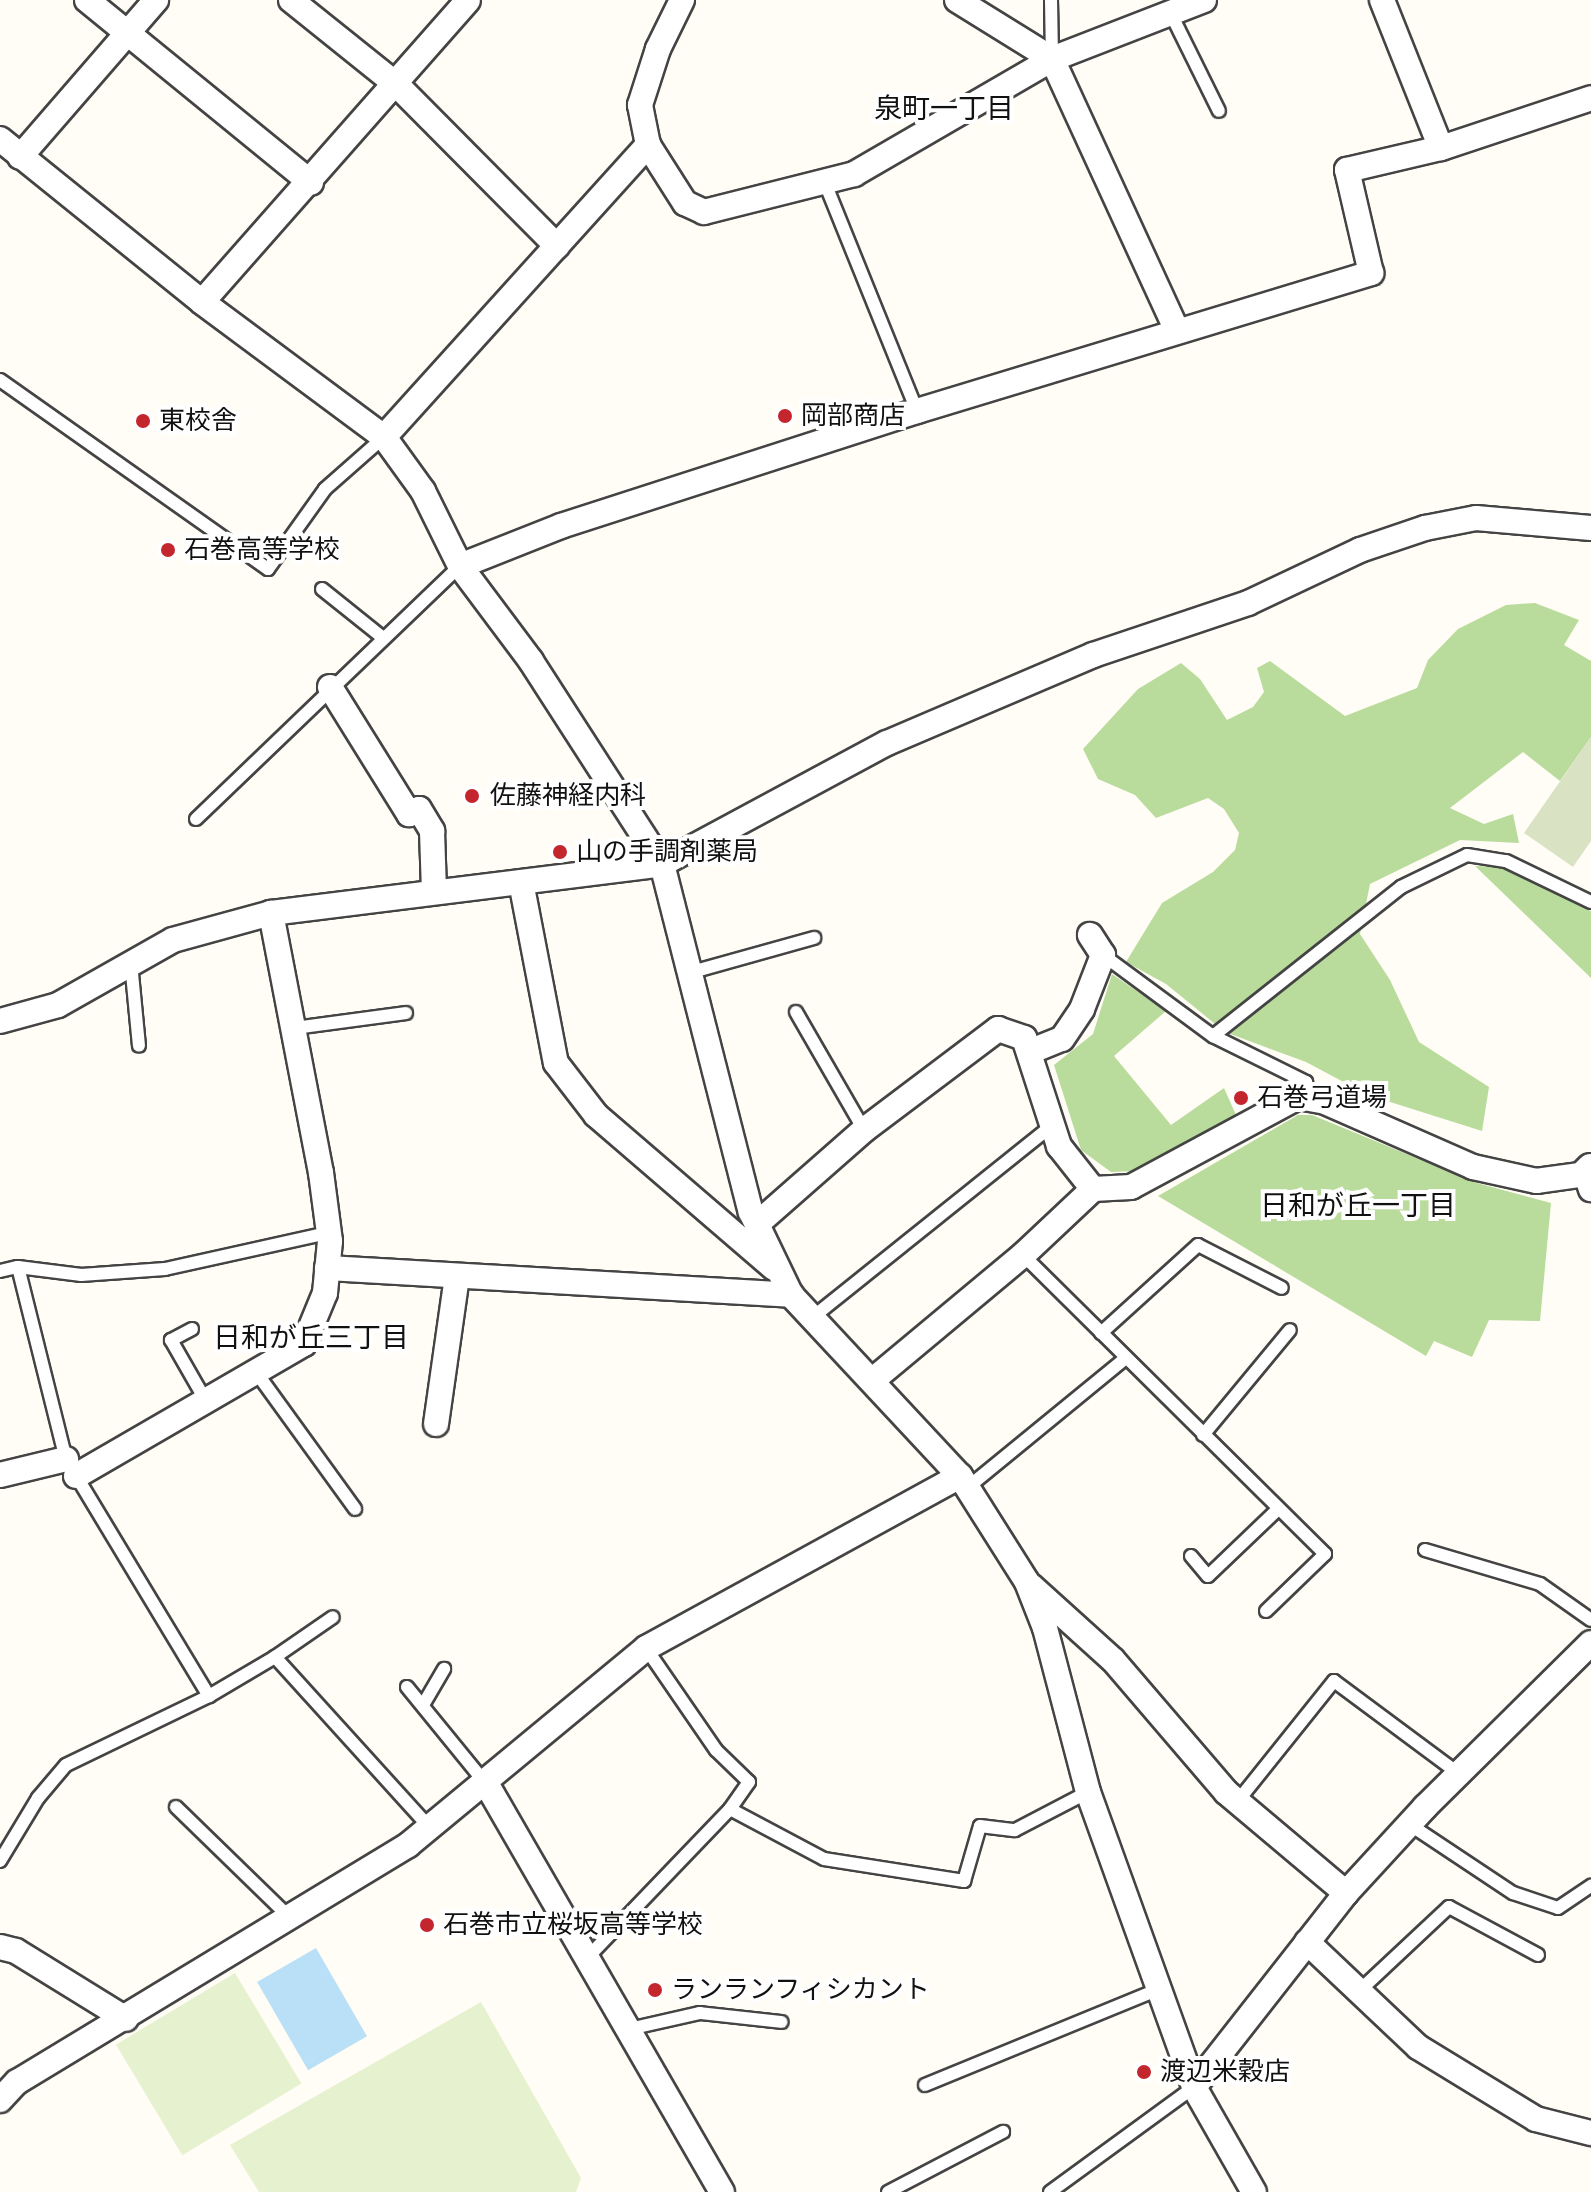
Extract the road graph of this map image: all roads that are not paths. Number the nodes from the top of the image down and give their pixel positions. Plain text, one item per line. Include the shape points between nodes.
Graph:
1 (87, 0) edge
2 (156, 0) edge
3 (291, 0) edge
4 (468, 0) edge
5 (682, 0) edge
6 (957, 0) edge
7 (1051, 0) edge
8 (1204, 0) edge
9 (1382, 0) edge
10 (1171, 14) junction
11 (127, 34) junction
12 (1052, 59) junction
13 (397, 85) junction
14 (1591, 98) edge
15 (1219, 111) dead end
16 (0, 139) edge
17 (648, 145) junction
18 (1441, 148) junction
19 (20, 157) junction
20 (311, 183) junction
21 (825, 183) junction
22 (557, 246) junction
23 (202, 302) junction
24 (1176, 329) junction
25 (0, 380) edge
26 (917, 411) junction
27 (384, 437) junction
28 (1591, 528) edge
29 (460, 566) junction
30 (322, 589) dead end
31 (382, 637) junction
32 (330, 687) junction
33 (196, 819) dead end
34 (662, 864) junction
35 (521, 882) junction
36 (434, 892) junction
37 (1591, 902) edge
38 (271, 913) junction
39 (814, 938) dead end
40 (1096, 945) joint
41 (131, 963) junction
42 (692, 972) junction
43 (796, 1012) dead end
44 (406, 1013) dead end
45 (0, 1021) edge
46 (295, 1028) junction
47 (1213, 1036) junction
48 (139, 1046) dead end
49 (1029, 1052) junction
50 (1309, 1099) junction
51 (1051, 1126) junction
52 (864, 1130) junction
53 (1589, 1177) edge
54 (1093, 1189) junction
55 (757, 1224) junction
56 (328, 1233) junction
57 (1023, 1255) junction
58 (18, 1267) junction
59 (327, 1268) junction
60 (0, 1271) edge
61 (457, 1276) junction
62 (785, 1284) junction
63 (1282, 1288) dead end
64 (813, 1317) junction
65 (192, 1329) dead end
66 (1290, 1330) dead end
67 (1101, 1333) junction
68 (1126, 1358) junction
69 (256, 1372) junction
70 (874, 1379) junction
71 (206, 1401) junction
72 (436, 1424) dead end
73 (1203, 1435) junction
74 (71, 1467) junction
75 (0, 1475) edge
76 (963, 1482) junction
77 (355, 1509) dead end
78 (1277, 1510) junction
79 (1425, 1550) dead end
80 (1191, 1556) dead end
81 (1027, 1582) junction
82 (1266, 1611) dead end
83 (333, 1617) dead end
84 (1591, 1620) edge
85 (1591, 1643) edge
86 (646, 1648) junction
87 (275, 1657) junction
88 (444, 1669) dead end
89 (407, 1687) dead end
90 (209, 1696) junction
91 (423, 1705) junction
92 (1459, 1774) junction
93 (487, 1785) junction
94 (1088, 1792) junction
95 (1237, 1802) junction
96 (176, 1807) dead end
97 (730, 1809) junction
98 (1409, 1824) junction
99 (430, 1828) junction
100 (0, 1859) edge
101 (1591, 1886) edge
102 (1346, 1893) junction
103 (290, 1918) junction
104 (1307, 1942) junction
105 (0, 1947) edge
106 (1538, 1955) dead end
107 (588, 1957) junction
108 (1159, 1989) junction
109 (1357, 1993) junction
110 (126, 2019) junction
111 (782, 2022) dead end
112 (629, 2029) junction
113 (925, 2085) dead end
114 (1194, 2087) junction
115 (0, 2100) edge
116 (1003, 2132) dead end
117 (1591, 2133) edge
118 (722, 2192) edge
119 (888, 2192) edge
120 (1050, 2192) edge
121 (1254, 2192) edge

1 - 11 street
2 - 11 street
3 - 13 street
4 - 13 street
5 - 17 street via 645,83 640,105
6 - 12 street
7 - 12 lane
8 - 10 street
9 - 18 street
10 - 12 street
10 - 15 lane
11 - 19 street
11 - 20 street
12 - 21 street via 854,174
12 - 24 street
13 - 20 street
13 - 22 street
14 - 18 street
16 - 19 street
17 - 21 street via 685,203 704,212
17 - 22 street
18 - 24 street via 1347,170 1371,273
19 - 23 street
20 - 23 street
21 - 26 lane
22 - 27 street
23 - 27 street
24 - 26 street
25 - 27 lane via 268,569 325,489
26 - 29 street via 561,526
27 - 29 street via 423,491
28 - 34 street via 1476,518 1360,550 1248,603 1093,655 887,743
29 - 31 lane
29 - 34 street via 531,661
30 - 31 lane
31 - 32 lane
32 - 33 lane
32 - 36 street via 409,814 419,809 432,831
34 - 35 street
34 - 42 street
35 - 36 street
35 - 62 street via 556,1063 596,1115
36 - 38 street
37 - 47 lane via 1506,861 1467,855 1401,887
38 - 41 street via 173,940
38 - 46 street
39 - 42 lane
40 - 47 lane
40 - 49 street via 1082,1009 1062,1039
41 - 45 street via 58,1005
41 - 48 lane
42 - 55 street
43 - 52 lane
44 - 46 lane
46 - 56 street
47 - 50 lane via 1306,1082
49 - 51 street
49 - 52 street via 1024,1038 998,1029
50 - 53 street via 1473,1167 1536,1181
50 - 54 street via 1298,1097 1131,1187
51 - 54 street via 1059,1146
51 - 64 lane
52 - 55 street
54 - 57 street
55 - 62 street
56 - 58 lane via 165,1269 81,1275
56 - 59 street
57 - 67 lane
57 - 70 street
58 - 60 lane
58 - 74 lane
59 - 61 street
59 - 69 street via 325,1293 304,1344
61 - 62 street
61 - 72 street
62 - 64 street
63 - 67 lane via 1198,1245
64 - 70 street
65 - 71 lane via 171,1340
66 - 73 lane
67 - 68 lane
68 - 73 lane
68 - 76 lane
69 - 71 street
69 - 77 lane
70 - 76 street
71 - 74 street
73 - 78 lane
74 - 75 street
74 - 90 lane
76 - 81 street
76 - 86 street
78 - 80 lane via 1208,1576
78 - 82 lane via 1325,1554
79 - 84 lane via 1540,1584
81 - 94 street via 1045,1628
81 - 95 street via 1113,1660
83 - 87 lane
85 - 92 street
86 - 93 street
86 - 97 lane via 716,1750 746,1774 749,1782
87 - 90 lane
87 - 99 lane
88 - 91 lane
89 - 91 lane
90 - 100 lane via 66,1765
91 - 93 lane
92 - 95 lane via 1334,1681
92 - 98 street
93 - 99 street
93 - 107 street
94 - 97 lane via 1015,1830 980,1826 964,1881 824,1859
94 - 108 street
95 - 102 street
96 - 103 lane
97 - 107 lane
98 - 101 lane via 1513,1893 1558,1908
98 - 102 street
99 - 103 street
102 - 104 street
103 - 110 street
104 - 109 street
104 - 114 street
105 - 110 street via 16,1951
106 - 109 lane via 1449,1907
107 - 112 street
108 - 113 lane
108 - 114 street
109 - 117 street via 1418,2047 1536,2119
110 - 115 street via 17,2082
111 - 112 lane via 700,2013
112 - 118 street
114 - 120 lane
114 - 121 street
116 - 119 lane

